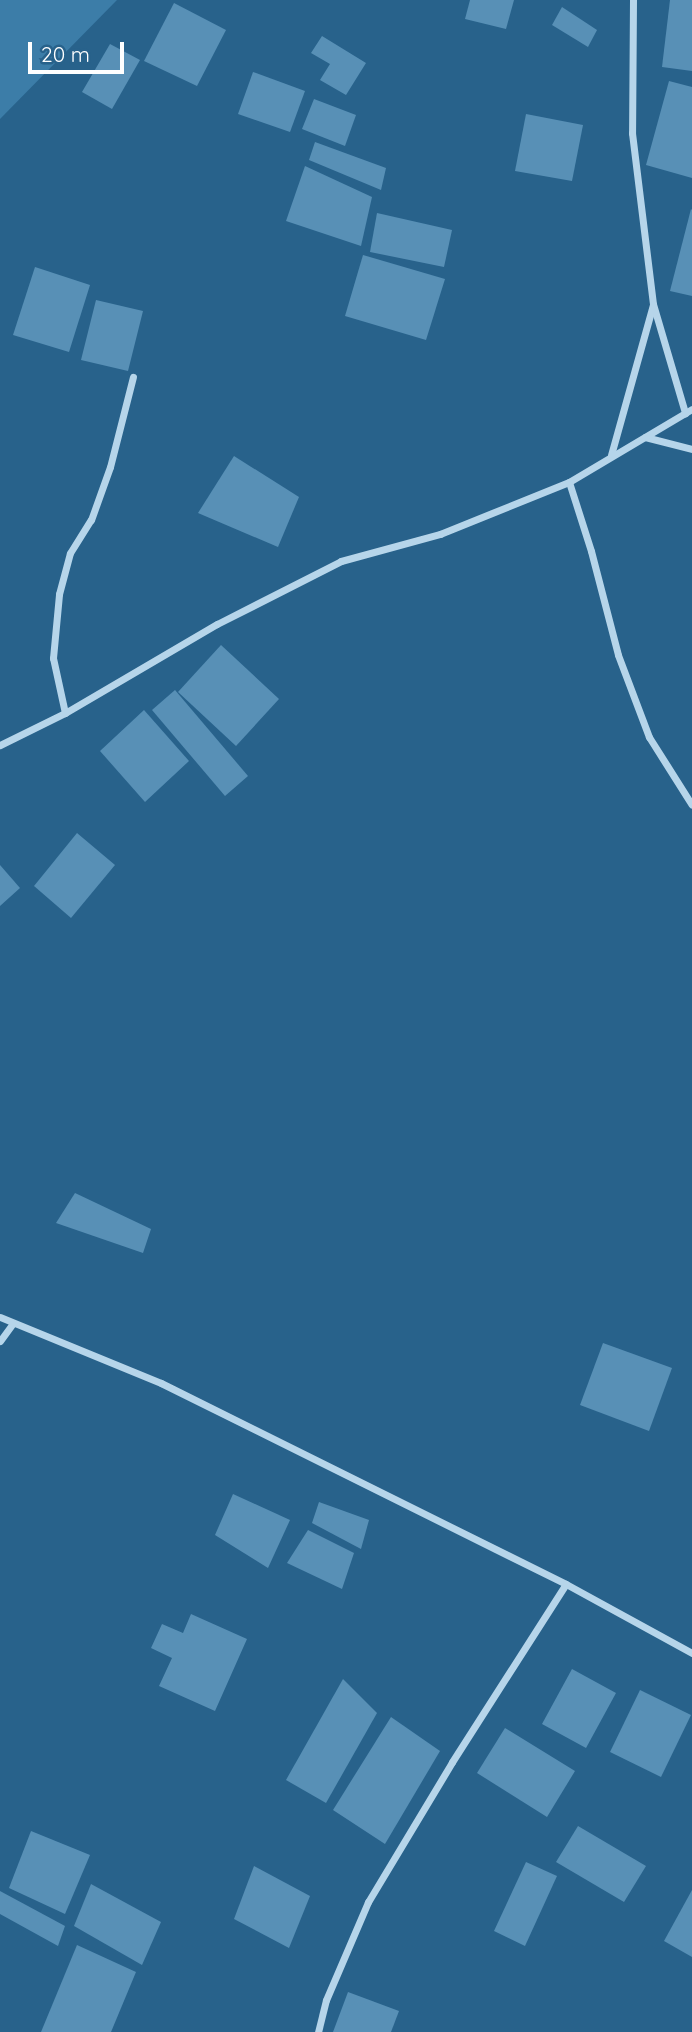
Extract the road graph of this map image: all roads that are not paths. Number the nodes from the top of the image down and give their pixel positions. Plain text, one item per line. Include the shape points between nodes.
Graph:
1 (633, 0) edge
2 (653, 304) junction
3 (134, 377) dead end
4 (689, 411) edge
5 (645, 437) junction
6 (692, 449) edge
7 (611, 455) junction
8 (569, 482) junction
9 (65, 713) junction
10 (0, 745) edge
11 (692, 805) edge
12 (0, 1318) edge
13 (13, 1323) junction
14 (0, 1341) edge
15 (566, 1584) junction
16 (692, 1653) edge
17 (318, 2032) edge

1 - 2 street via 632,133
2 - 4 street
2 - 7 street
3 - 9 street via 110,467 91,520 70,553 59,594 53,658
4 - 5 street
5 - 6 street
5 - 7 street
7 - 8 street
8 - 9 street via 440,534 341,561 217,624
8 - 11 street via 618,655 649,737
9 - 10 street
12 - 13 street
13 - 14 street
13 - 15 street via 161,1383
15 - 16 street
15 - 17 street via 368,1902 326,2000

